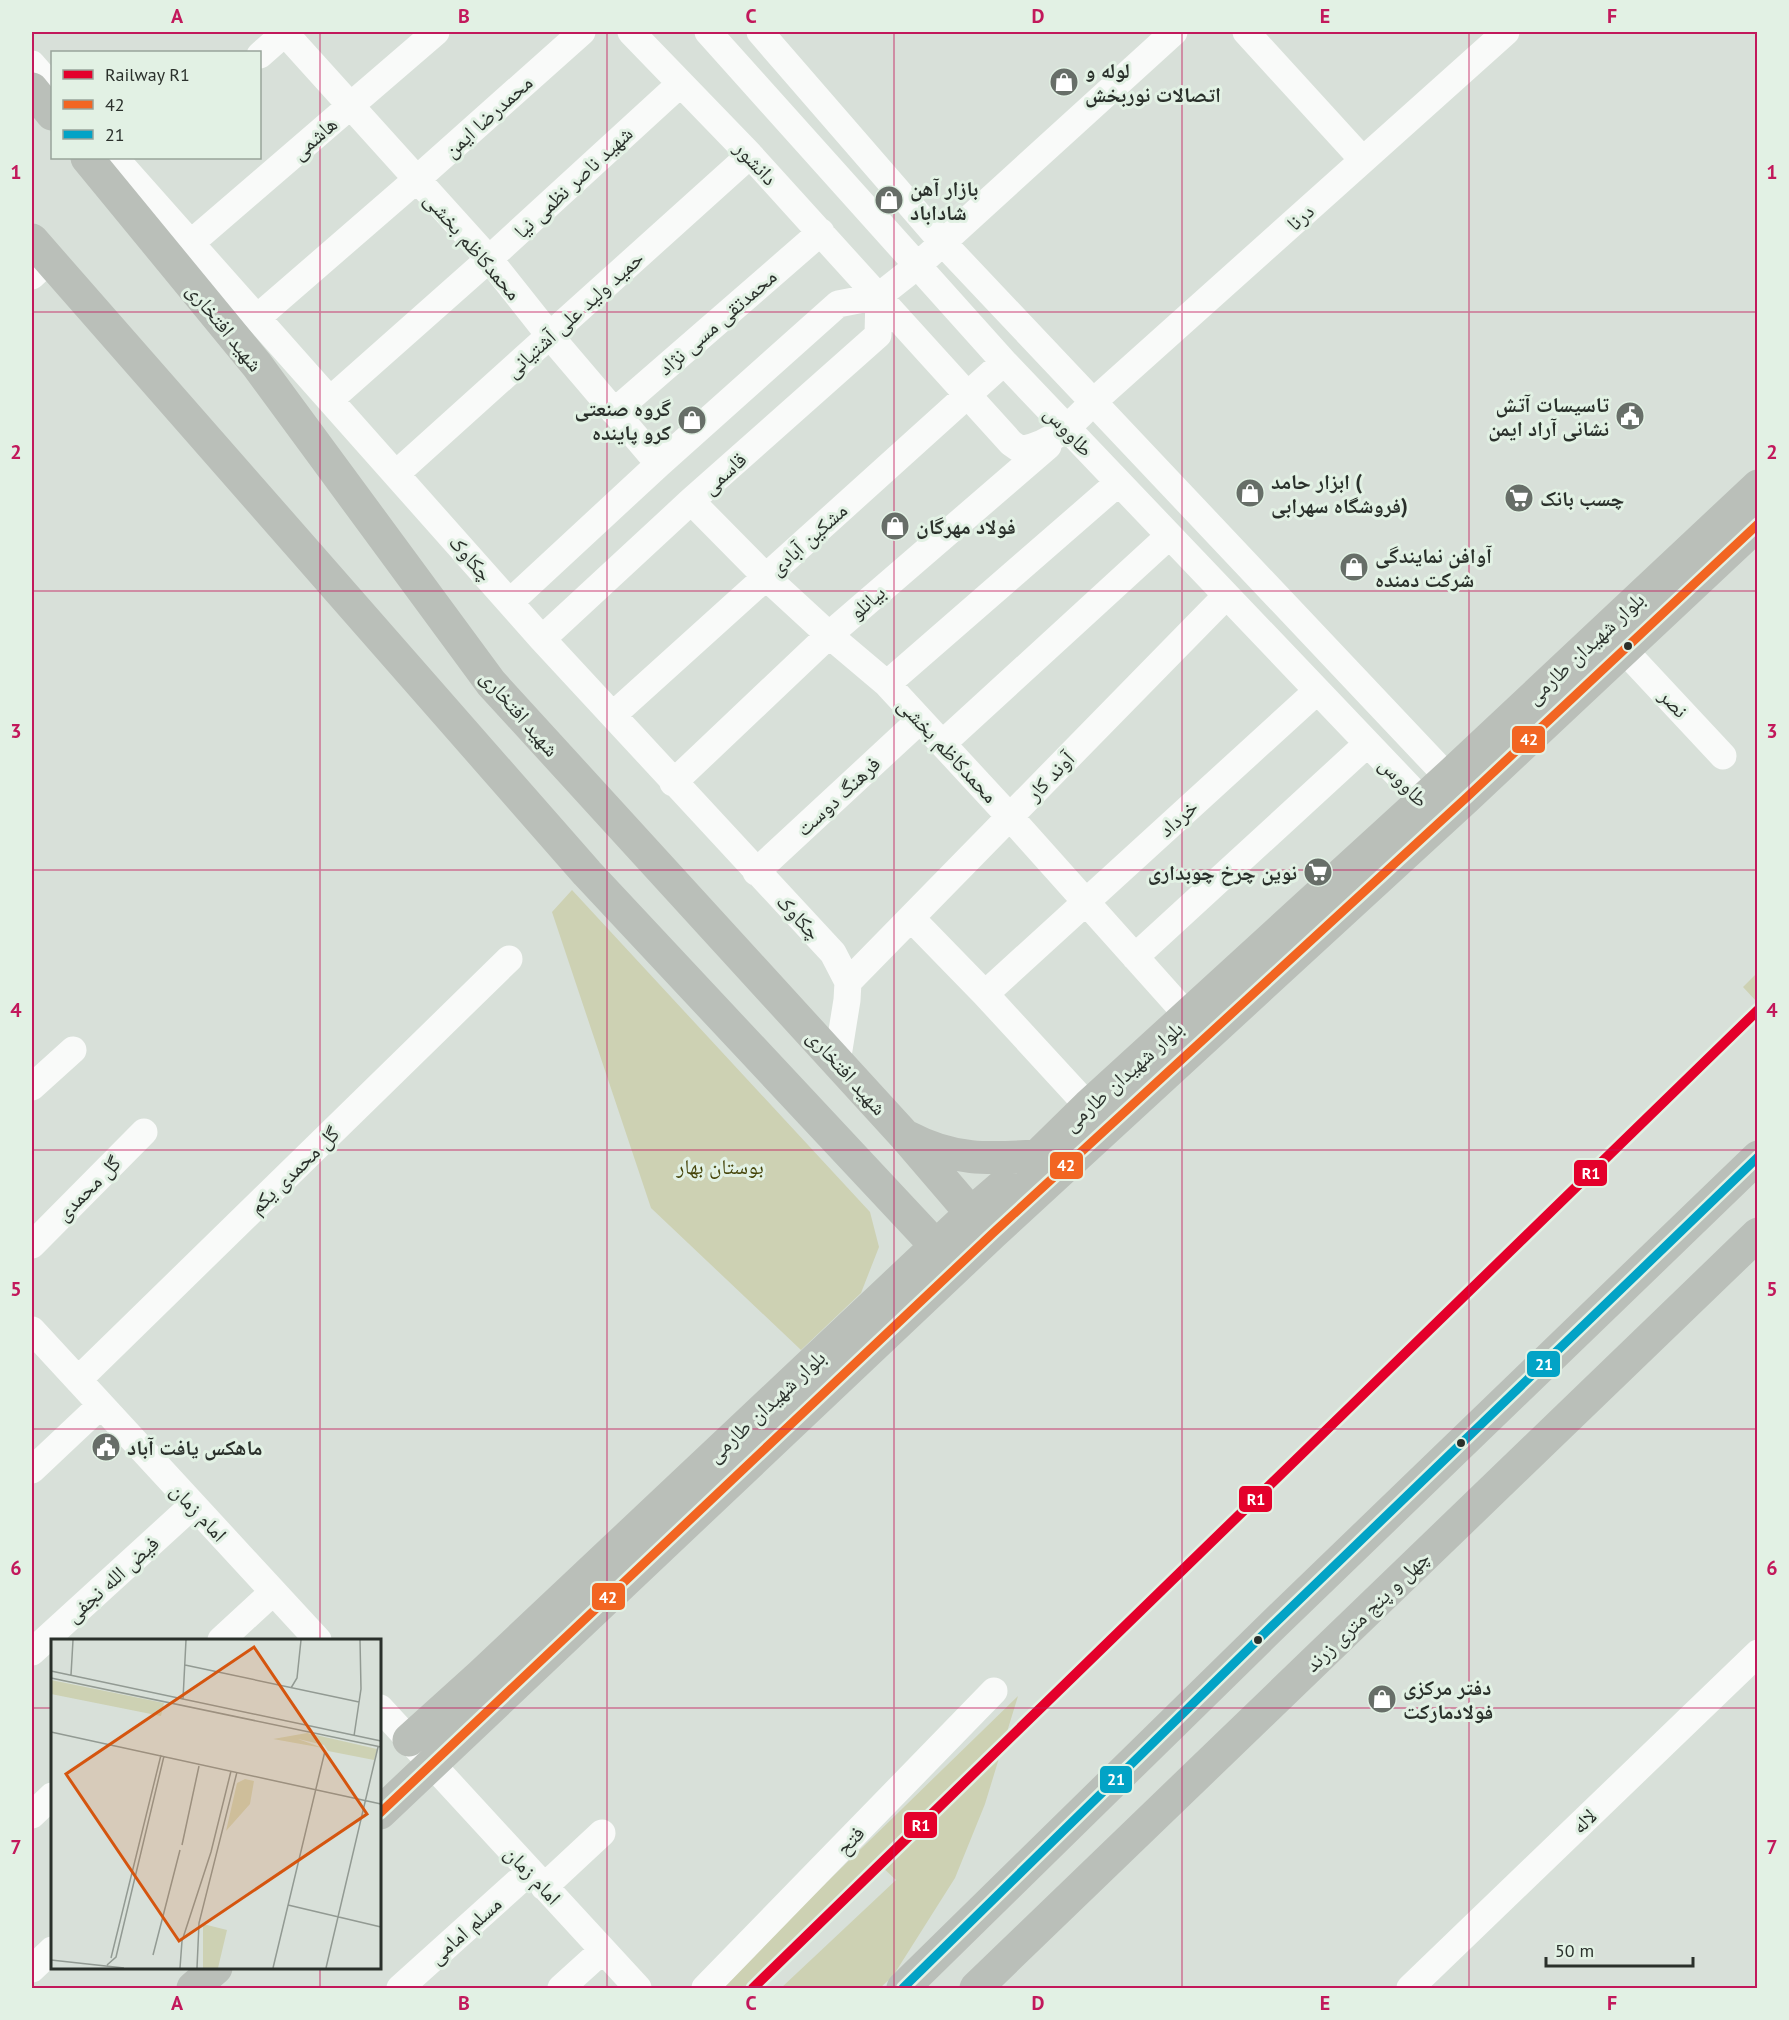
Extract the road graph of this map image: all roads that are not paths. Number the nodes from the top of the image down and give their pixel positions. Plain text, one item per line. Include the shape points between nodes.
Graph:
1 (285, 32) edge
2 (436, 32) edge
3 (582, 32) edge
4 (631, 32) edge
5 (708, 32) edge
6 (760, 32) edge
7 (1174, 32) edge
8 (1246, 32) edge
9 (1506, 32) edge
10 (261, 54) edge
11 (32, 64) edge
12 (680, 84) junction
13 (51, 86) edge
14 (32, 89) edge
15 (350, 106) junction
16 (51, 113) edge
17 (750, 155) junction
18 (88, 159) edge
19 (1362, 159) junction
20 (129, 162) edge
21 (416, 180) junction
22 (820, 232) junction
23 (191, 243) junction
24 (943, 243) junction
25 (37, 259) edge
26 (489, 259) junction
27 (917, 266) junction
28 (879, 296) junction
29 (258, 317) junction
30 (550, 336) junction
31 (1004, 362) junction
32 (967, 395) junction
33 (332, 399) junction
34 (1093, 402) junction
35 (614, 412) junction
36 (1067, 429) junction
37 (659, 464) junction
38 (397, 473) junction
39 (1118, 483) junction
40 (1758, 486) edge
41 (692, 501) junction
42 (1758, 524) edge
43 (1169, 536) junction
44 (766, 577) junction
45 (1226, 596) junction
46 (510, 602) junction
47 (829, 635) junction
48 (542, 639) junction
49 (1624, 650) junction
50 (887, 684) junction
51 (1317, 691) junction
52 (613, 715) junction
53 (920, 720) junction
54 (942, 744) junction
55 (1367, 744) junction
56 (1723, 756) dead end
57 (673, 783) junction
58 (1457, 787) junction
59 (1431, 810) junction
60 (1010, 817) junction
61 (756, 872) junction
62 (1086, 903) junction
63 (911, 918) junction
64 (1135, 957) junction
65 (509, 959) dead end
66 (848, 982) junction
67 (985, 994) junction
68 (1188, 1016) junction
69 (73, 1050) dead end
70 (837, 1062) junction
71 (32, 1087) edge
72 (1088, 1106) junction
73 (144, 1132) dead end
74 (905, 1136) junction
75 (1037, 1156) junction
76 (1758, 1157) edge
77 (982, 1223) junction
78 (1758, 1234) edge
79 (32, 1245) edge
80 (946, 1257) junction
81 (32, 1330) edge
82 (78, 1380) junction
83 (101, 1405) junction
84 (32, 1470) edge
85 (193, 1505) junction
86 (273, 1592) junction
87 (223, 1639) edge
88 (316, 1639) edge
89 (32, 1652) edge
90 (1758, 1653) edge
91 (994, 1691) dead end
92 (381, 1709) edge
93 (409, 1740) junction
94 (432, 1764) junction
95 (51, 1797) edge
96 (381, 1813) edge
97 (32, 1815) edge
98 (602, 1833) dead end
99 (537, 1879) junction
100 (603, 1950) junction
101 (51, 1951) edge
102 (32, 1969) edge
103 (215, 1969) edge
104 (194, 1989) edge
105 (400, 1989) edge
106 (561, 1989) edge
107 (638, 1989) edge
108 (705, 1989) edge
109 (903, 1989) edge
110 (976, 1989) edge
111 (1410, 1989) edge

1 - 10 street
1 - 15 street, محمدکاظم بخشی
2 - 15 street, هاشمی
3 - 21 street, محمدرضا ایمن
4 - 12 street, دانشور
5 - 27 street, طاووس
6 - 24 street, طاووس
7 - 24 street
8 - 19 street
9 - 19 street, درنا
11 - 13 street
12 - 17 street, دانشور
12 - 26 street, شهید ناصر نظمی نیا
14 - 16 main road
15 - 21 street, محمدکاظم بخشی
15 - 23 street, هاشمی
17 - 22 street, دانشور
17 - 30 street, حمید ولید علی آشتیانی
18 - 70 main road, شهید افتخاری via 257,365 491,683
19 - 34 street, درنا
20 - 23 street, چکاوک
21 - 26 street, محمدکاظم بخشی
21 - 29 street, محمدرضا ایمن
22 - 28 street, دانشور
22 - 35 street, محمدتقی مسی نژاد
23 - 29 street, چکاوک
24 - 27 street
24 - 34 street, طاووس
25 - 80 main road via 587,873
26 - 30 street, محمدکاظم بخشی
26 - 33 street, شهید ناصر نظمی نیا
27 - 28 street
27 - 31 street, طاووس
28 - 32 street, دانشور
28 - 37 street via 838,304
28 - 41 street, قاسمی via 878,335
29 - 33 street, چکاوک
30 - 35 street, محمدکاظم بخشی
30 - 38 street, حمید ولید علی آشتیانی
31 - 32 street, مشکین آبادی
31 - 36 street, طاووس
32 - 36 street, دانشور via 1021,450 1036,447
32 - 44 street, مشکین آبادی
33 - 38 street, چکاوک
34 - 36 street, درنا
34 - 58 street, طاووس
35 - 37 street, محمدکاظم بخشی
36 - 39 street, طاووس
36 - 47 street, بیانلو
37 - 46 street
38 - 46 street, چکاوک
39 - 43 street, طاووس
39 - 50 street
40 - 58 main road, بلوار شهیدان طارمی
41 - 44 street, محمدکاظم بخشی
41 - 48 street, قاسمی
42 - 49 main road, بلوار شهیدان طارمی
43 - 45 street, طاووس
43 - 54 street
44 - 47 street, محمدکاظم بخشی
44 - 52 street, مشکین آبادی
45 - 51 street, طاووس
45 - 60 street, آوند کار
46 - 48 street, چکاوک
47 - 50 street, محمدکاظم بخشی
47 - 57 street, بیانلو
48 - 52 street, چکاوک
49 - 56 street, نصر
49 - 58 main road, بلوار شهیدان طارمی
50 - 53 street, محمدکاظم بخشی
51 - 55 street, طاووس
51 - 62 street, خرداد
52 - 57 street, چکاوک
53 - 54 street, محمدکاظم بخشی
53 - 61 street, فرهنگ دوست
54 - 60 street, محمدکاظم بخشی
55 - 59 street, طاووس
55 - 64 street
57 - 61 street, چکاوک
58 - 59 main road, بلوار شهیدان طارمی
59 - 68 main road, بلوار شهیدان طارمی
59 - 77 main road, بلوار شهیدان طارمی
60 - 62 street, محمدکاظم بخشی
60 - 63 street, آوند کار
61 - 66 street, چکاوک via 833,953
62 - 64 street, محمدکاظم بخشی
62 - 67 street, خرداد
63 - 66 street, آوند کار
63 - 67 street
64 - 68 street, محمدکاظم بخشی
65 - 82 street, گل محمدی یکم
66 - 70 street
67 - 72 street
68 - 72 main road, بلوار شهیدان طارمی
69 - 71 street
70 - 74 main road, شهید افتخاری
72 - 75 main road, بلوار شهیدان طارمی
73 - 79 street, گل محمدی
74 - 75 main road via 928,1148 959,1156
74 - 77 main road, شهید افتخاری
75 - 77 main road, بلوار شهیدان طارمی
76 - 109 main road via 1256,1641
77 - 80 main road, بلوار شهیدان طارمی
78 - 110 main road, چهل و پنج متری زرند
80 - 93 main road, بلوار شهیدان طارمی
80 - 94 main road, بلوار شهیدان طارمی
81 - 82 street, امام زمان
82 - 83 street, امام زمان
83 - 84 street
83 - 85 street, امام زمان
85 - 86 street, امام زمان
85 - 89 street, فیض الله نجفی
86 - 87 street
86 - 88 street, امام زمان
90 - 111 street, لاله
91 - 108 street, فتح
92 - 93 street, امام زمان
93 - 94 street, امام زمان
94 - 96 main road, بلوار شهیدان طارمی
94 - 99 street, امام زمان
95 - 97 street
98 - 99 street, مسلم امامی
99 - 100 street, امام زمان
99 - 105 street, مسلم امامی
100 - 106 street
100 - 107 street, امام زمان
101 - 102 street
103 - 104 main road

